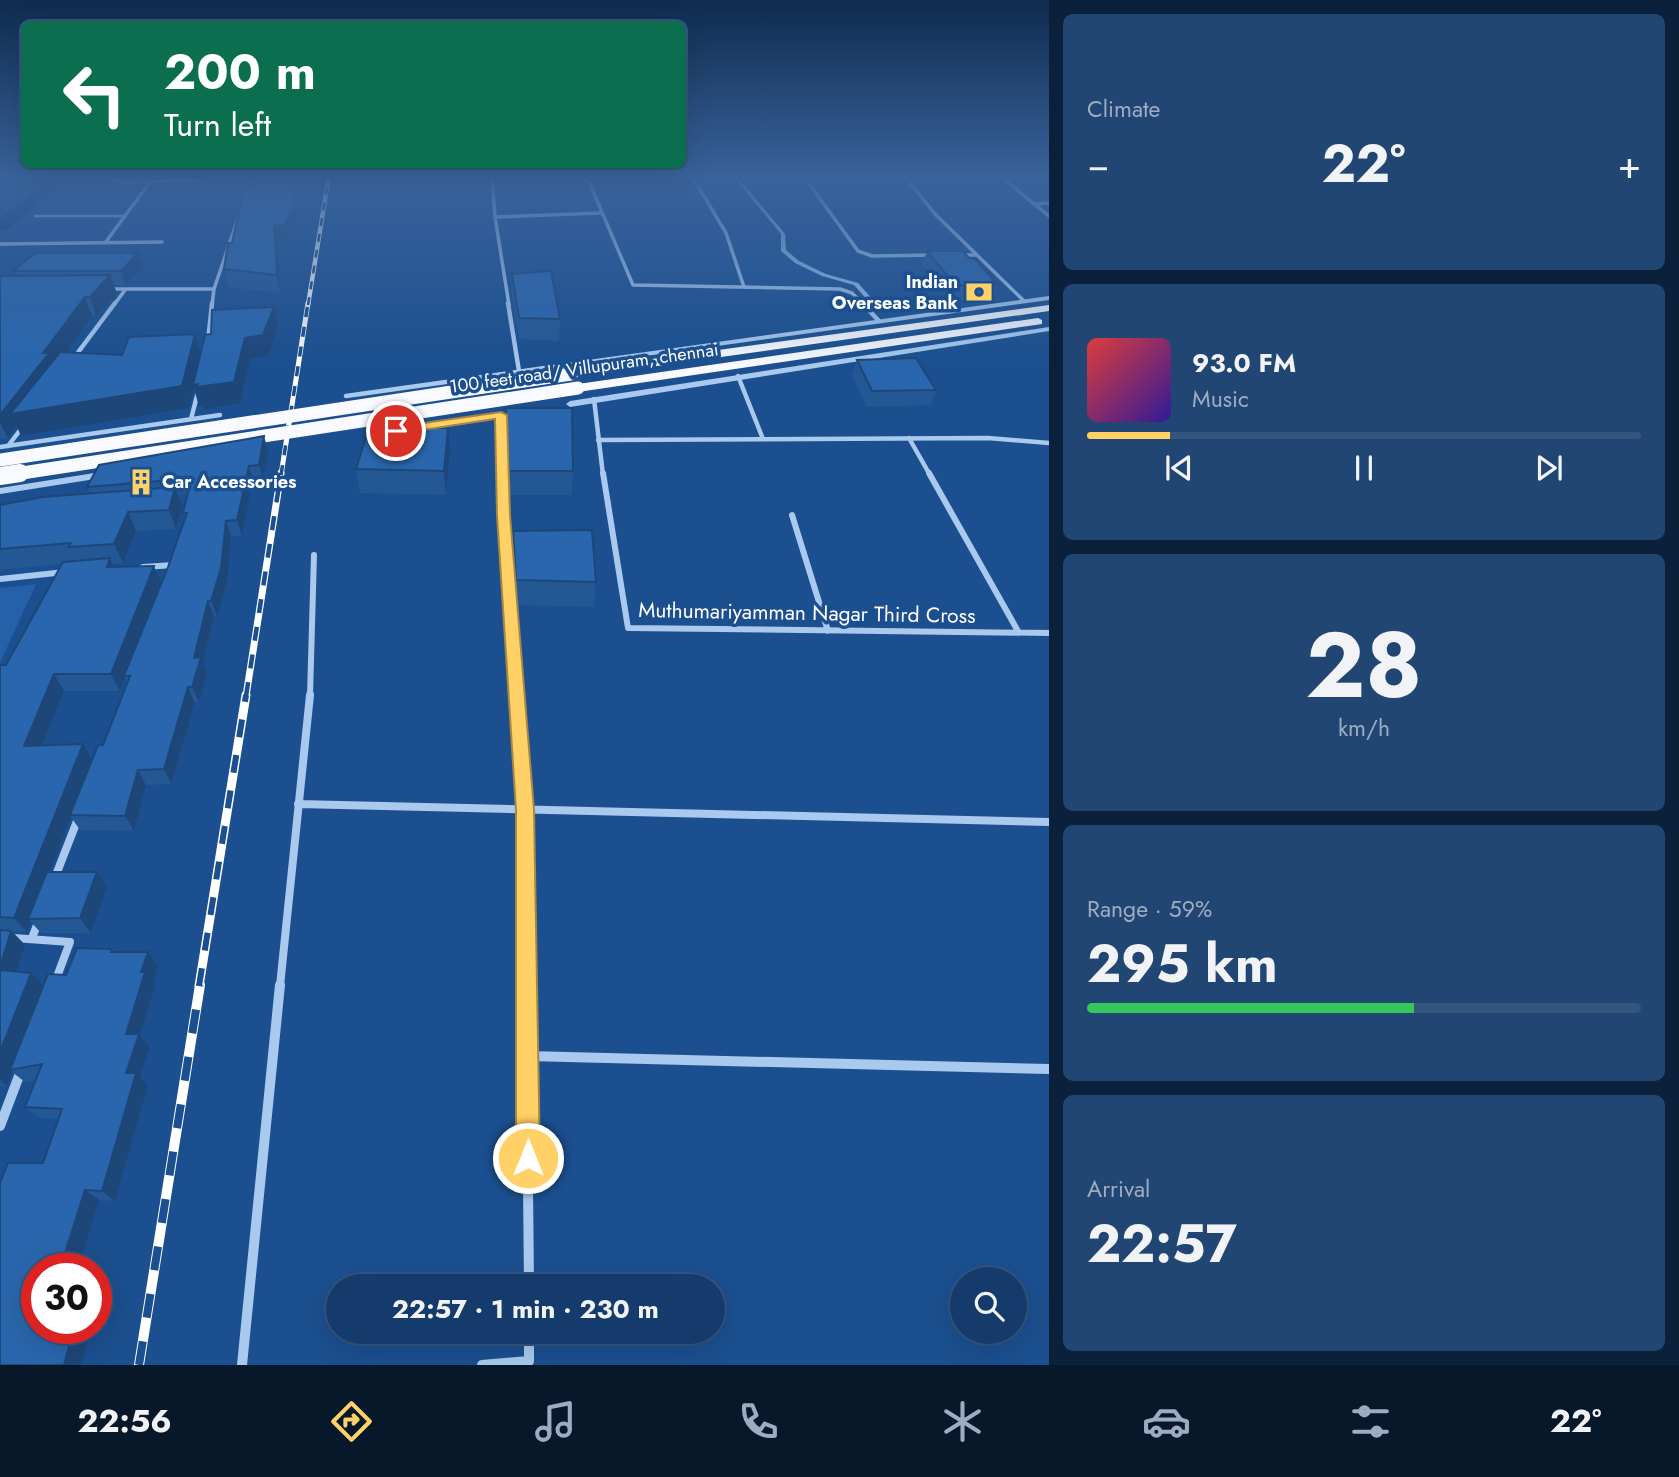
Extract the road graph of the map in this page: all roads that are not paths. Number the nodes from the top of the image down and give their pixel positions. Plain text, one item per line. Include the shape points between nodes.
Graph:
1 (109, 239) edge
2 (231, 239) edge
3 (498, 239) edge
4 (612, 239) edge
5 (728, 239) edge
6 (849, 239) edge
7 (960, 239) edge
8 (162, 242) dead end
9 (106, 243) junction
10 (0, 244) edge
11 (938, 255) edge
12 (951, 255) edge
13 (977, 255) junction
14 (744, 287) junction
15 (100, 289) edge
16 (125, 289) junction
17 (214, 289) junction
18 (1049, 298) edge
19 (1023, 300) junction
20 (1049, 308) edge
21 (878, 320) junction
22 (1049, 321) edge
23 (1049, 329) edge
24 (207, 351) edge
25 (68, 366) edge
26 (552, 367) joint
27 (519, 371) junction
28 (737, 376) junction
29 (200, 386) edge
30 (346, 396) dead end
31 (594, 399) junction
32 (570, 404) dead end
33 (220, 415) dead end
34 (28, 419) edge
35 (191, 419) junction
36 (396, 431) edge
37 (909, 438) junction
38 (763, 439) junction
39 (598, 440) junction
40 (1049, 443) edge
41 (8, 446) junction
42 (0, 447) edge
43 (0, 460) edge
44 (110, 473) edge
45 (0, 476) edge
46 (0, 491) edge
47 (792, 515) dead end
48 (177, 552) edge
49 (314, 555) dead end
50 (174, 565) junction
51 (135, 567) edge
52 (71, 572) edge
53 (58, 573) junction
54 (169, 578) edge
55 (0, 579) edge
56 (52, 584) edge
57 (828, 631) junction
58 (1019, 633) junction
59 (1049, 633) edge
60 (298, 804) junction
61 (81, 809) edge
62 (525, 810) junction
63 (1049, 822) edge
64 (52, 886) edge
65 (42, 912) edge
66 (0, 937) edge
67 (32, 938) junction
68 (51, 991) edge
69 (28, 1053) edge
70 (528, 1056) junction
71 (1049, 1069) edge
72 (0, 1126) edge
73 (529, 1274) edge
74 (529, 1344) edge
75 (242, 1365) edge
76 (482, 1365) edge

1 - 9 street
2 - 17 street
3 - 27 street
4 - 14 street via 633,285
5 - 14 street
6 - 11 street via 858,251 872,256
7 - 13 street
8 - 9 street
9 - 10 street
12 - 13 street
13 - 19 street
14 - 21 street via 846,290
15 - 16 street
16 - 17 street
16 - 25 street
17 - 24 street
18 - 19 street
19 - 21 street
20 - 43 highway, 100 feet road/ Villupuram, chennai, bridge
21 - 26 street
22 - 45 highway, 100 feet road/ Villupuram, chennai, bridge
23 - 28 street
26 - 27 street
27 - 30 street
28 - 31 street
28 - 38 street
29 - 35 street
31 - 32 street
31 - 39 street, Muthumariyamman Nagar Third Cross
33 - 35 street
34 - 41 street
35 - 41 street
36 - 62 street via 501,415 503,515
37 - 38 street
37 - 40 street
37 - 58 street
38 - 39 street
39 - 57 street, Muthumariyamman Nagar Third Cross via 628,628
41 - 42 street
44 - 46 street
47 - 57 street
48 - 50 street
49 - 60 street via 315,641
50 - 51 street
50 - 54 street
52 - 53 street
53 - 55 street
53 - 56 street
57 - 58 street, Muthumariyamman Nagar Third Cross
58 - 59 street, Muthumariyamman Nagar Third Cross
60 - 62 street
60 - 75 street
61 - 64 street
62 - 63 street
62 - 70 street
65 - 67 street
66 - 67 street
67 - 68 street via 70,942
69 - 72 street
70 - 71 street
70 - 73 street
74 - 76 street via 529,1361

